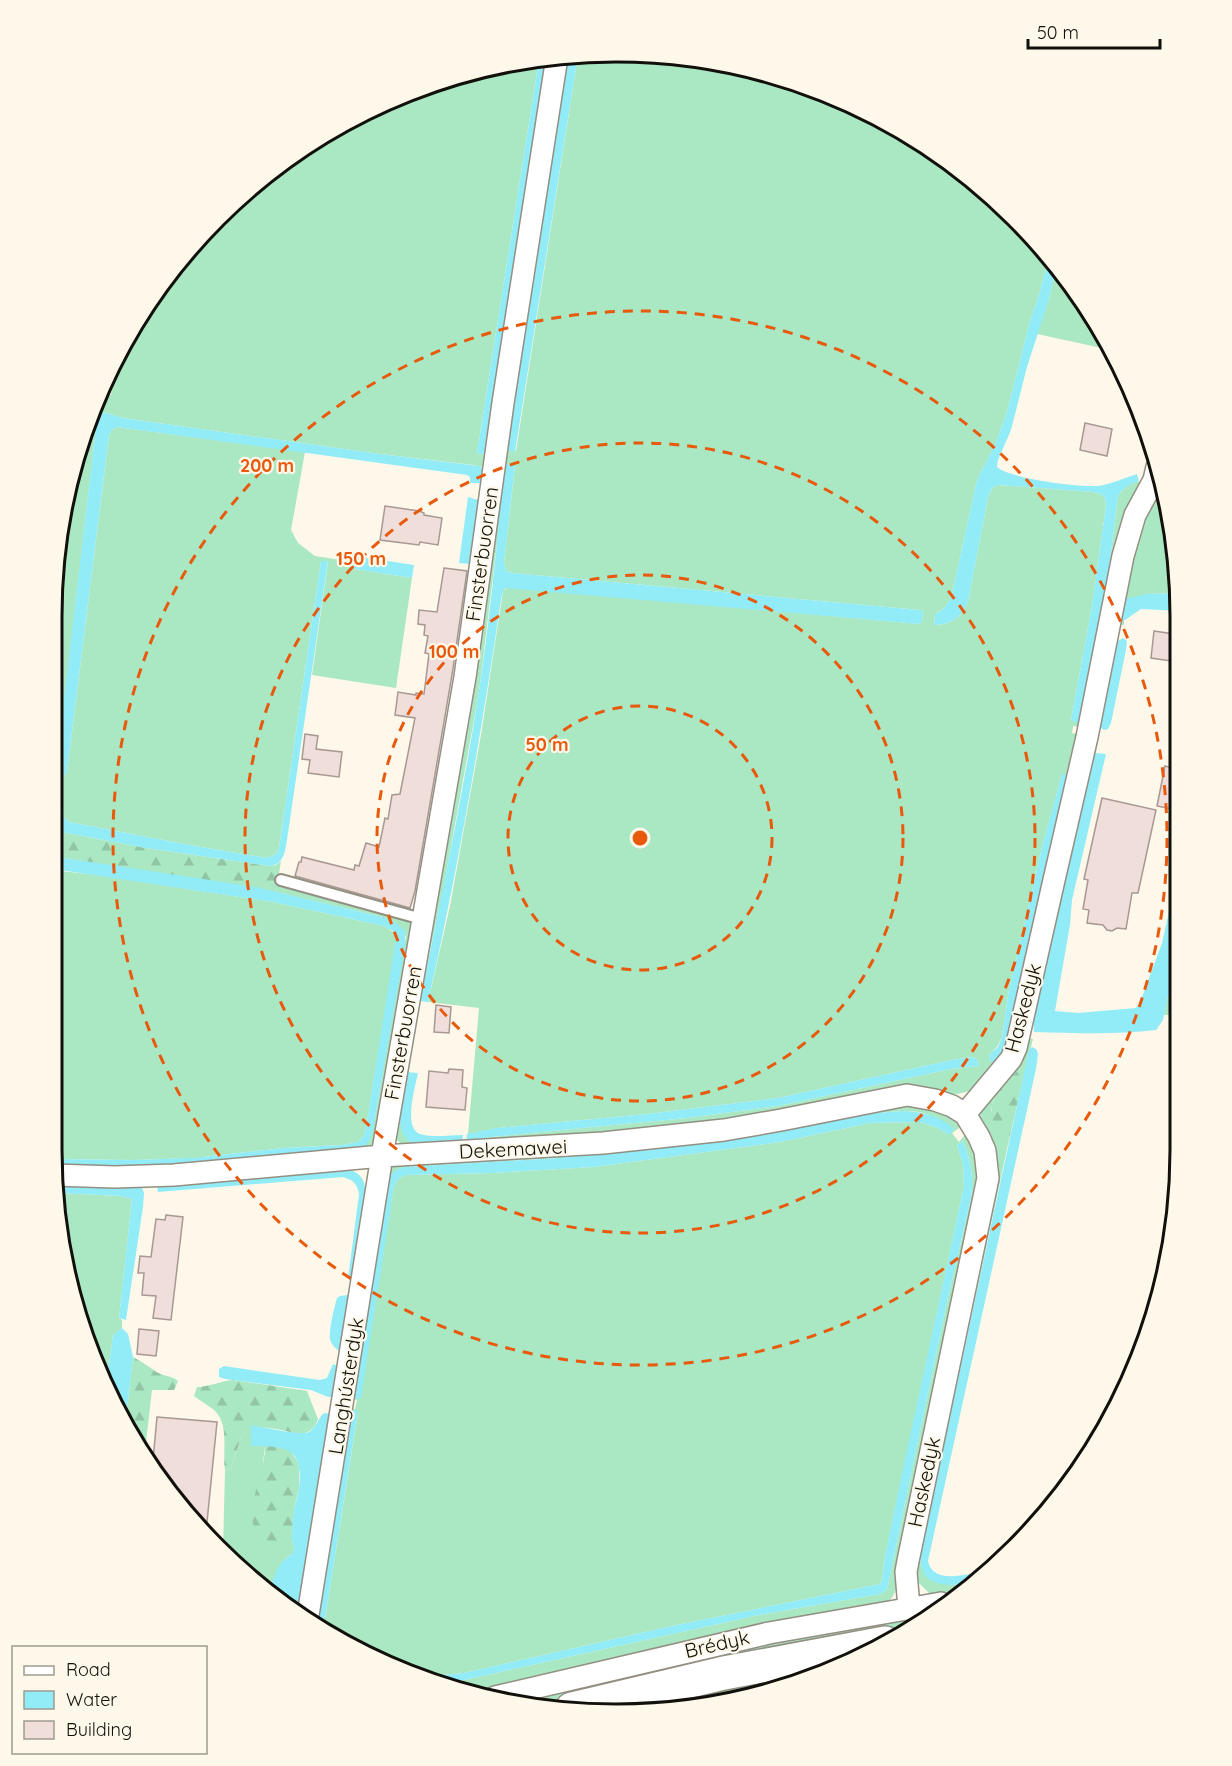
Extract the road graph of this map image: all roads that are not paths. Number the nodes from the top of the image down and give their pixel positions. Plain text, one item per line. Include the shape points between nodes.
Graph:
1 (555, 65) edge
2 (1154, 480) edge
3 (281, 880) dead end
4 (422, 919) junction
5 (965, 1114) junction
6 (382, 1156) junction
7 (63, 1175) edge
8 (934, 1604) edge
9 (909, 1608) junction
10 (309, 1612) edge
11 (859, 1648) edge
12 (508, 1694) edge
13 (596, 1703) edge

1 - 4 street, Finsterbuorren via 465,677
2 - 5 street, Haskedyk via 1122,556 1088,738 1017,1048
3 - 4 lane
4 - 6 street, Finsterbuorren
5 - 6 street, Dekemawei via 935,1100 906,1095 680,1135
5 - 9 street, Haskedyk via 985,1151 988,1178 908,1561
6 - 7 street, Dekemawei via 174,1175
6 - 10 street, Langhústerdyk
8 - 9 street, Brédyk
9 - 12 street, Brédyk via 734,1640
11 - 13 main road, Brédyk via 724,1673

